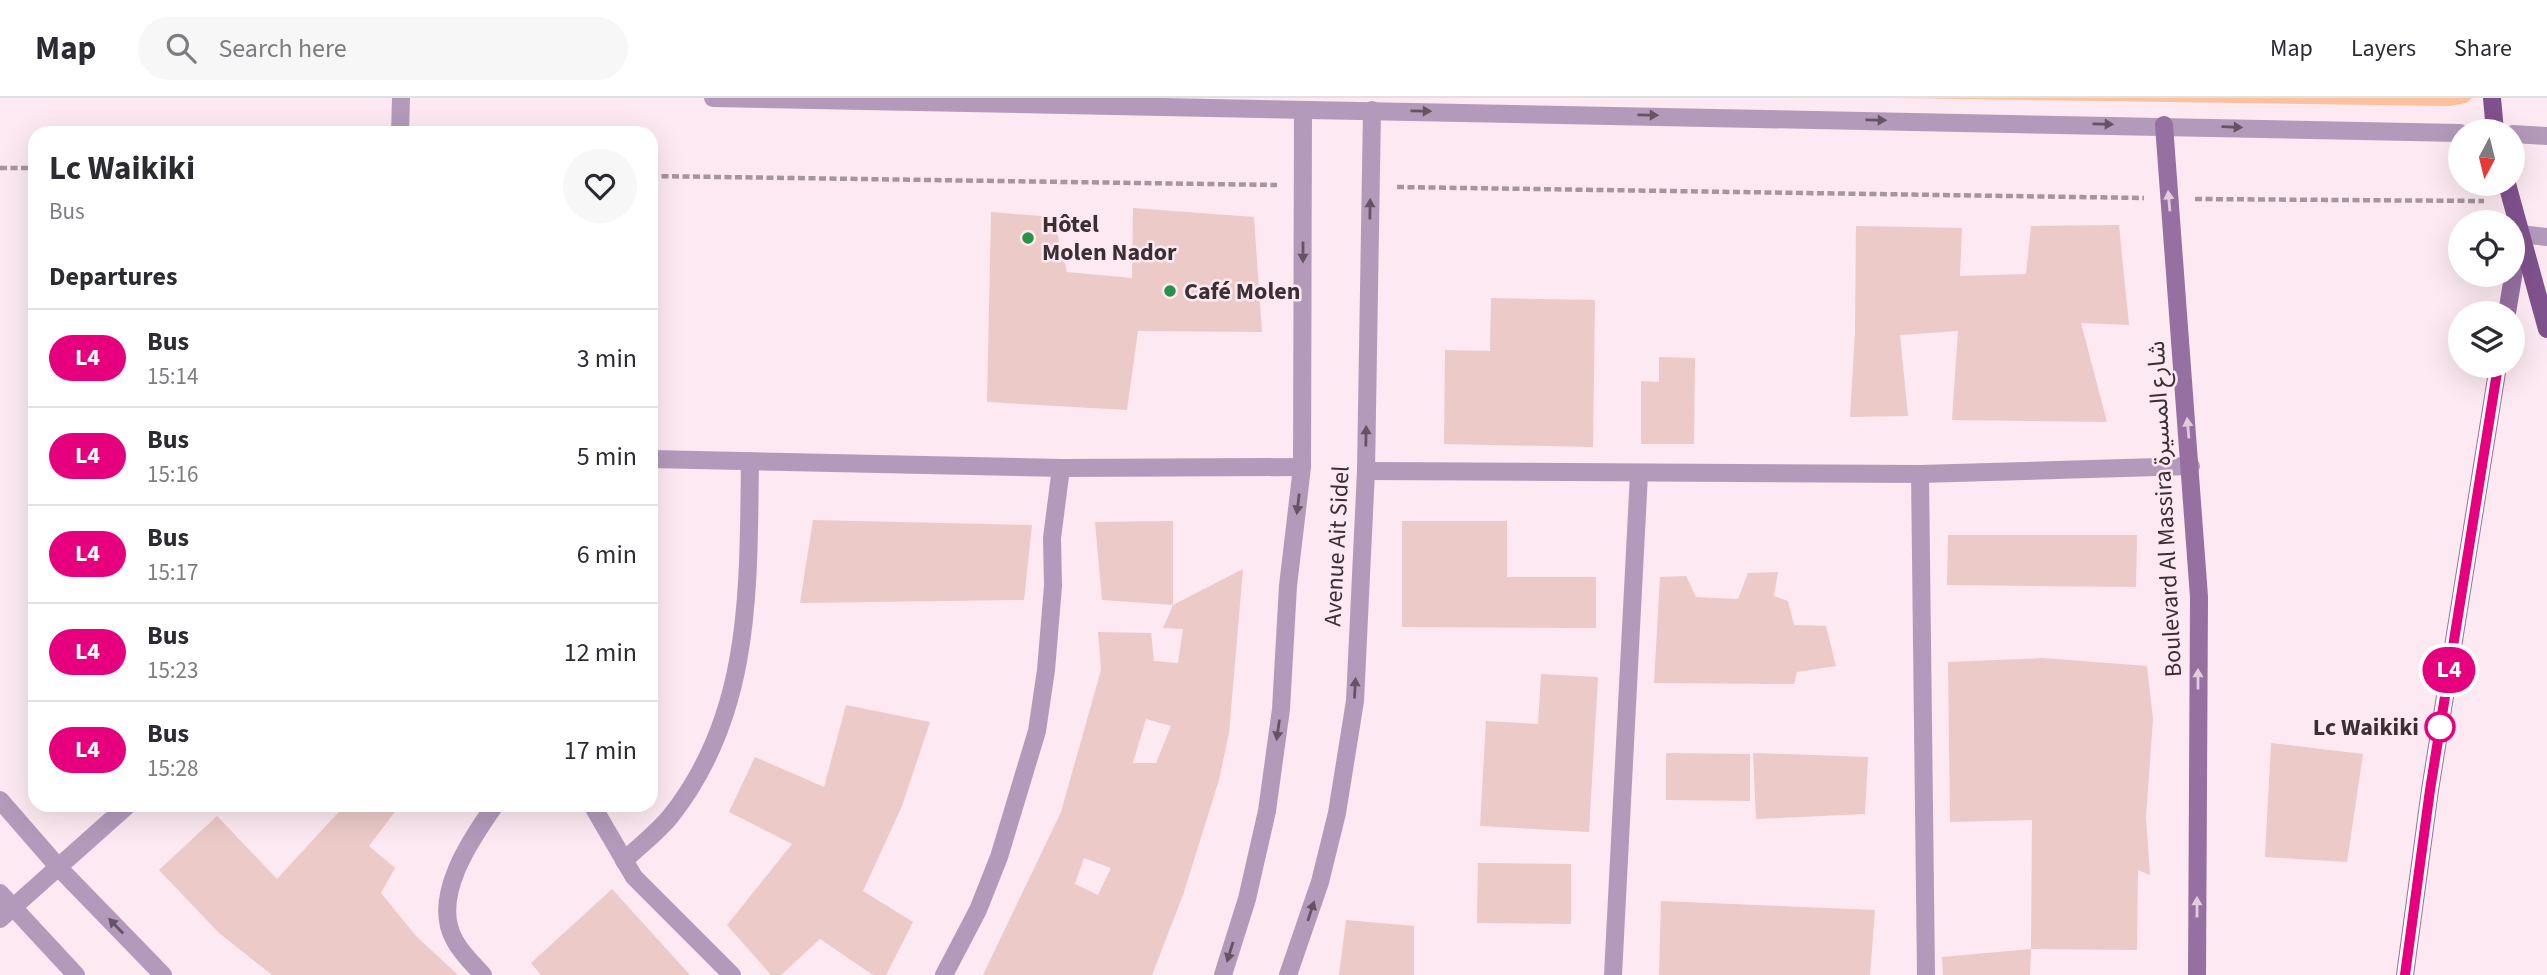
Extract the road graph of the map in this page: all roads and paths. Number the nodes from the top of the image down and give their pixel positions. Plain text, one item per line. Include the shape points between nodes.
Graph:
1 (401, 98) edge
2 (713, 98) edge
3 (2492, 98) edge
4 (1303, 104) edge
5 (1372, 104) edge
6 (2494, 119) edge
7 (2164, 125) junction
8 (400, 126) edge
9 (2448, 133) edge
10 (2525, 135) edge
11 (2547, 136) edge
12 (0, 168) edge
13 (28, 168) edge
14 (658, 176) edge
15 (1303, 185) junction
16 (1370, 187) junction
17 (2448, 193) edge
18 (2169, 198) junction
19 (2525, 235) edge
20 (2547, 237) edge
21 (2525, 252) edge
22 (2547, 329) edge
23 (2496, 378) edge
24 (658, 459) edge
25 (750, 461) junction
26 (2191, 466) junction
27 (1302, 467) junction
28 (1061, 468) junction
29 (1366, 471) junction
30 (1639, 474) junction
31 (1920, 474) junction
32 (0, 800) edge
33 (121, 812) edge
34 (491, 812) edge
35 (596, 812) edge
36 (624, 861) junction
37 (60, 869) junction
38 (0, 893) edge
39 (6, 913) edge
40 (76, 975) edge
41 (163, 975) edge
42 (483, 975) edge
43 (732, 975) edge
44 (944, 975) edge
45 (1223, 975) edge
46 (1288, 975) edge
47 (1613, 975) edge
48 (1926, 975) edge
49 (2197, 975) edge
50 (2405, 975) edge

1 - 8 street
2 - 4 street
3 - 6 main road
4 - 5 street
4 - 15 street, Avenue Ait Sidel
5 -> 7 street
5 - 16 street, Avenue Ait Sidel
7 -> 9 street
7 - 18 main road, Boulevard Al Massira شارع المسيرة
10 - 11 street
12 - 13 path
14 - 15 path
15 -> 27 street, Avenue Ait Sidel
16 - 18 path
29 -> 16 street, Avenue Ait Sidel
17 - 18 path
26 -> 18 main road, Boulevard Al Massira شارع المسيرة
19 - 20 street
21 - 22 main road
23 - 50 main road
24 - 25 street
25 - 28 street
25 - 36 street via 748,593 737,676 717,735 694,781 669,818
26 - 31 street
49 -> 26 main road, Boulevard Al Massira شارع المسيرة via 2199,597
27 - 28 street
27 -> 45 street, Avenue Ait Sidel via 1288,586 1281,709 1267,811
28 - 44 street via 1037,731 999,857
29 - 30 street
46 -> 29 street, Avenue Ait Sidel via 1337,813 1354,701
30 - 31 street
30 - 47 street
31 - 48 street
32 - 37 street
33 - 37 street
34 - 42 street via 460,861 447,920 453,939
35 - 36 street
36 - 43 street via 646,891
37 - 39 street
41 -> 37 street
38 - 39 street
39 - 40 street

